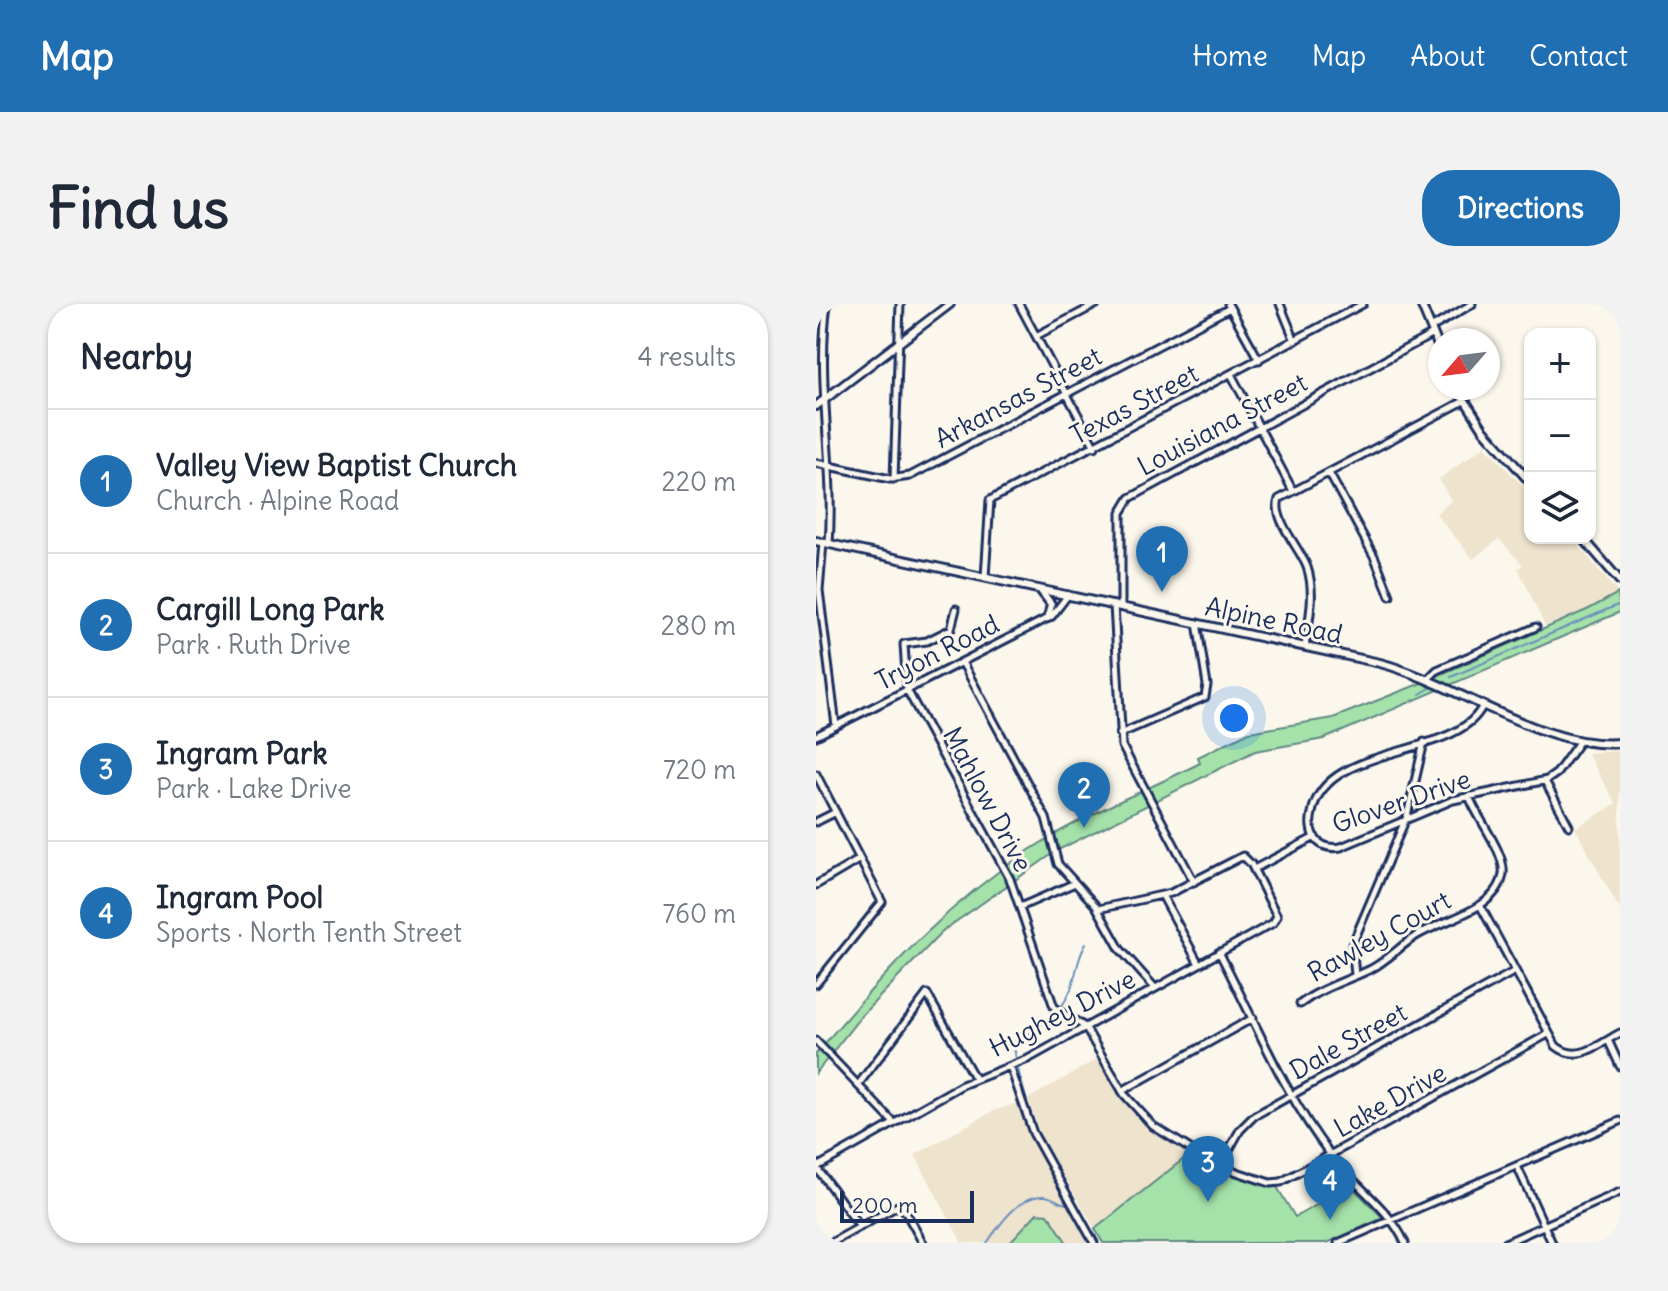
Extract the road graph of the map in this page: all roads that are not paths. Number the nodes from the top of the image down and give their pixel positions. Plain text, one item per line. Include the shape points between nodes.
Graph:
1 (827, 304) edge
2 (900, 304) edge
3 (950, 304) edge
4 (1019, 304) edge
5 (1097, 304) edge
6 (1280, 304) edge
7 (1363, 304) edge
8 (1421, 304) edge
9 (1472, 304) edge
10 (1229, 306) edge
11 (1431, 328) edge
12 (1436, 328) edge
13 (1428, 333) edge
14 (1036, 336) junction
15 (1295, 341) junction
16 (899, 343) junction
17 (1259, 360) junction
18 (1231, 374) junction
19 (819, 390) edge
20 (1067, 394) junction
21 (824, 401) junction
22 (1464, 401) joint
23 (816, 406) edge
24 (1259, 427) junction
25 (1095, 447) junction
26 (816, 463) edge
27 (827, 465) junction
28 (1329, 473) junction
29 (1524, 475) edge
30 (894, 479) junction
31 (1293, 491) junction
32 (823, 542) edge
33 (1588, 544) edge
34 (985, 577) junction
35 (1620, 581) edge
36 (1038, 589) junction
37 (1068, 595) junction
38 (1390, 596) dead end
39 (1117, 606) junction
40 (956, 609) dead end
41 (1048, 618) junction
42 (1197, 623) junction
43 (1536, 627) dead end
44 (1305, 647) junction
45 (962, 662) junction
46 (1428, 679) junction
47 (907, 690) junction
48 (1484, 704) junction
49 (836, 726) junction
50 (1120, 734) junction
51 (816, 736) edge
52 (1424, 742) junction
53 (1579, 742) junction
54 (1620, 743) edge
55 (816, 774) edge
56 (1545, 781) junction
57 (1469, 796) junction
58 (836, 812) junction
59 (816, 822) edge
60 (1405, 823) junction
61 (1569, 826) dead end
62 (1315, 837) junction
63 (860, 859) junction
64 (1254, 869) junction
65 (1194, 882) junction
66 (1075, 883) junction
67 (816, 885) edge
68 (1162, 895) junction
69 (1480, 905) junction
70 (1020, 907) junction
71 (1098, 909) junction
72 (1219, 952) junction
73 (1199, 964) junction
74 (1515, 971) junction
75 (1355, 975) junction
76 (816, 984) edge
77 (1155, 988) junction
78 (1300, 1004) dead end
79 (1253, 1018) junction
80 (1085, 1027) junction
81 (1620, 1033) edge
82 (1548, 1034) junction
83 (1608, 1040) junction
84 (816, 1041) edge
85 (1010, 1066) junction
86 (1620, 1066) edge
87 (975, 1079) junction
88 (858, 1085) junction
89 (1122, 1091) junction
90 (1293, 1094) junction
91 (1620, 1121) edge
92 (893, 1122) junction
93 (1331, 1156) junction
94 (1220, 1166) junction
95 (1517, 1166) junction
96 (816, 1167) edge
97 (1620, 1192) edge
98 (1393, 1219) junction
99 (1545, 1226) junction
100 (860, 1227) junction
101 (831, 1243) edge
102 (923, 1243) edge
103 (1094, 1243) edge
104 (1338, 1243) edge
105 (1405, 1243) edge
106 (1505, 1243) edge
107 (1552, 1243) edge

1 - 19 street
2 - 16 street
3 - 16 main road
4 - 14 street
5 - 14 street
6 - 15 street
7 - 15 street, Texas Street
8 - 11 main road
9 - 12 street, Louisiana Street
10 - 17 street
10 - 20 street, Arkansas Street
13 - 24 street, Louisiana Street
14 - 20 street
15 - 17 street, Texas Street
16 - 21 main road
16 - 30 street
17 - 18 street, Texas Street
18 - 24 street
18 - 25 street, Texas Street
19 - 21 street
20 - 25 street
20 - 30 street, Arkansas Street via 914,474
21 - 23 main road
21 - 27 street
22 - 28 street
22 - 29 main road
24 - 31 street
24 - 39 street, Louisiana Street via 1126,502 1121,513
25 - 34 street, Texas Street via 989,501
26 - 27 street
27 - 30 street
27 - 32 street via 832,499
28 - 31 street
28 - 38 street
31 - 44 street via 1277,506 1310,579
32 - 34 main road, Alpine Road
32 - 49 street via 819,590
33 - 35 main road
34 - 36 main road, Alpine Road
36 - 37 main road, Alpine Road
36 - 41 main road via 1051,604
37 - 39 main road, Alpine Road
37 - 41 street, Tryon Road
39 - 42 main road, Alpine Road
39 - 50 street
40 - 47 street, Mahlow Drive via 951,629 927,641 904,644
41 - 45 street, Tryon Road
42 - 44 main road, Alpine Road
42 - 50 street via 1205,697
43 - 46 street via 1437,670
44 - 46 main road, Alpine Road
45 - 47 street, Tryon Road
45 - 66 street via 1046,818 1057,862
46 - 48 main road, Alpine Road
47 - 49 street, Tryon Road
47 - 70 street, Mahlow Drive via 1008,874
48 - 52 street, Glover Drive via 1464,726
48 - 53 main road, Alpine Road
49 - 51 street, Tryon Road
50 - 65 street via 1124,751
52 - 60 street
52 - 62 street, Glover Drive via 1371,761 1328,785 1312,812
53 - 54 main road, Alpine Road
53 - 56 street
55 - 58 street
56 - 57 street, Glover Drive
56 - 61 street
57 - 60 street, Glover Drive
57 - 69 street, Rawley Court via 1503,867 1498,887
58 - 59 street
58 - 63 street
60 - 62 street, Glover Drive via 1339,848 1325,846
60 - 75 street via 1353,943
62 - 64 street
63 - 67 street
63 - 76 street via 882,902
64 - 65 street via 1242,856
64 - 72 street, Hughey Drive via 1277,918
65 - 68 street
66 - 70 street
66 - 71 street
68 - 71 street
68 - 73 street
69 - 74 street
69 - 75 street, Rawley Court via 1421,933
70 - 80 street, Mahlow Drive via 1052,1004
71 - 77 street via 1118,946
72 - 73 street, Hughey Drive
72 - 79 street
73 - 77 street, Hughey Drive
74 - 82 street
74 - 90 street, Dale Street
75 - 78 street, Rawley Court
77 - 80 street, Hughey Drive
79 - 89 street
79 - 90 street
80 - 85 street, Hughey Drive
80 - 89 street, Lake Drive
81 - 83 street
82 - 83 street via 1558,1048 1571,1054 1585,1053
82 - 93 street, Lake Drive
83 - 86 street
84 - 88 street
85 - 87 street, Hughey Drive
85 - 103 street via 1033,1133
87 - 88 street via 927,994
87 - 92 street, Hughey Drive
88 - 92 street
89 - 94 street, Lake Drive via 1150,1123
90 - 93 street
90 - 94 street, Dale Street via 1246,1123
91 - 95 street
92 - 96 street, Hughey Drive
93 - 94 street, Lake Drive via 1279,1183
93 - 98 street
95 - 98 street
95 - 99 street
96 - 100 street, Hughey Drive
97 - 99 street
98 - 104 street
98 - 105 street
99 - 106 street
99 - 107 street
100 - 101 street
100 - 102 street via 901,1204

